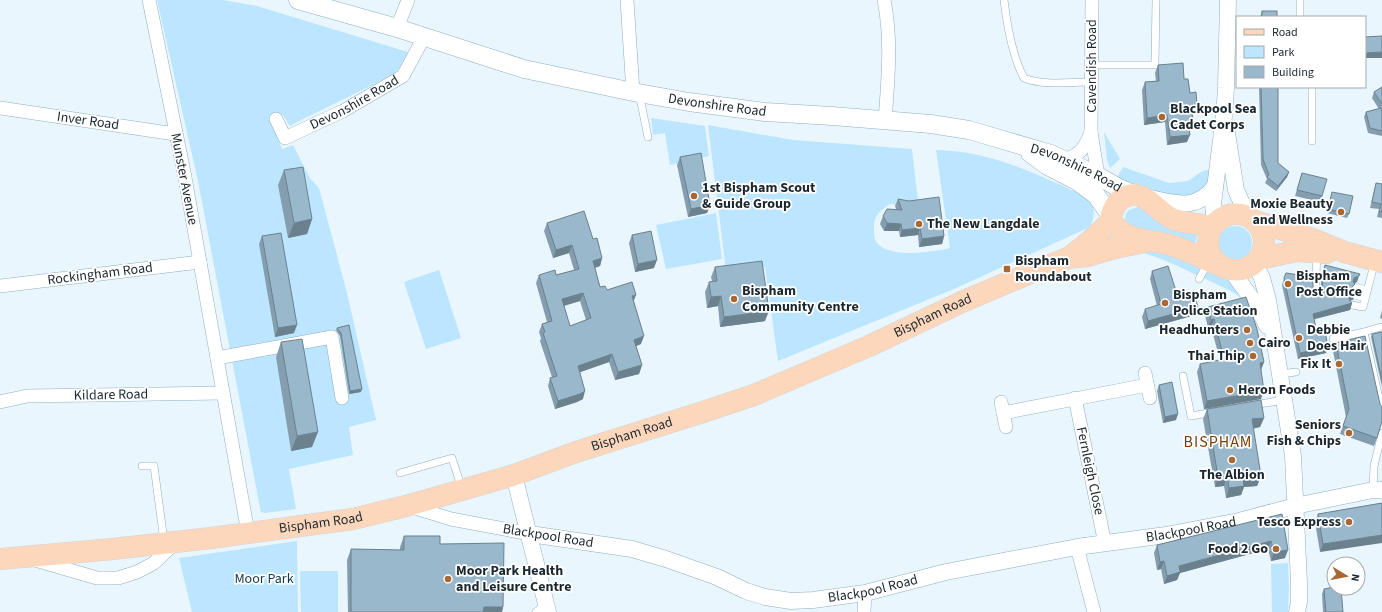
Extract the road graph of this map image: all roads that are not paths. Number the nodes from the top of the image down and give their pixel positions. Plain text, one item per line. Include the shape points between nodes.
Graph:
1 (149, 0) edge
2 (298, 0) edge
3 (408, 0) edge
4 (627, 0) edge
5 (884, 0) edge
6 (1004, 0) edge
7 (1092, 0) edge
8 (1156, 0) edge
9 (1228, 0) edge
10 (1300, 0) edge
11 (1300, 16) edge
12 (397, 28) junction
13 (424, 37) junction
14 (1092, 65) junction
15 (1091, 82) junction
16 (1312, 88) edge
17 (636, 92) junction
18 (0, 108) edge
19 (1224, 116) junction
20 (276, 119) dead end
21 (885, 121) junction
22 (1091, 132) junction
23 (175, 134) junction
24 (648, 137) dead end
25 (1312, 141) dead end
26 (1016, 144) junction
27 (1065, 159) junction
28 (1098, 176) junction
29 (1215, 186) junction
30 (1138, 196) junction
31 (1111, 219) junction
32 (1252, 219) junction
33 (1213, 225) junction
34 (1149, 241) junction
35 (1344, 252) junction
36 (1317, 253) junction
37 (1068, 258) junction
38 (200, 262) junction
39 (1257, 262) junction
40 (1379, 262) edge
41 (1214, 267) junction
42 (0, 286) edge
43 (1356, 287) edge
44 (1367, 290) junction
45 (1354, 296) edge
46 (1317, 298) edge
47 (1365, 298) junction
48 (1352, 305) edge
49 (1381, 328) edge
50 (1364, 332) junction
51 (1333, 339) dead end
52 (1274, 340) junction
53 (217, 358) junction
54 (1183, 376) dead end
55 (223, 393) junction
56 (342, 398) dead end
57 (1075, 398) junction
58 (1150, 398) dead end
59 (1285, 400) junction
60 (0, 402) edge
61 (1246, 407) edge
62 (1222, 411) edge
63 (1382, 411) edge
64 (1006, 427) dead end
65 (1382, 433) edge
66 (142, 466) dead end
67 (400, 473) dead end
68 (514, 475) junction
69 (462, 489) junction
70 (1378, 490) edge
71 (408, 505) junction
72 (1295, 506) junction
73 (248, 533) junction
74 (530, 534) junction
75 (170, 544) junction
76 (1105, 544) junction
77 (1078, 547) junction
78 (23, 557) junction
79 (0, 559) edge
80 (865, 593) junction
81 (544, 609) edge
82 (864, 612) edge
83 (1094, 612) edge
84 (1297, 612) edge

1 - 23 street, Munster Avenue
2 - 12 main road, Devonshire Road
3 - 12 street
4 - 17 street
5 - 21 street via 889,41
6 - 15 lane via 1006,18 1024,78 1045,82
7 - 14 street, Cavendish Road
8 - 14 lane via 1155,65
9 - 19 street
10 - 11 lane
12 - 13 main road, Devonshire Road
13 - 17 main road, Devonshire Road via 524,69
13 - 20 street, Devonshire Road via 403,76 343,111 285,138
14 - 15 street, Cavendish Road
15 - 22 street, Cavendish Road
16 - 25 lane
17 - 21 main road, Devonshire Road via 765,112
17 - 24 lane
18 - 23 street, Inver Road
19 - 29 street
19 - 32 street via 1235,184 1240,201
21 - 26 main road, Devonshire Road via 951,126
22 - 27 street, Cavendish Road via 1083,150 1072,158
22 - 28 street, Cavendish Road
23 - 38 street, Munster Avenue
26 - 27 main road, Devonshire Road
26 - 31 main road, Devonshire Road via 1096,195
27 - 28 main road, Devonshire Road
28 - 30 main road, Devonshire Road
29 - 30 street via 1206,196 1192,204 1177,204
29 - 33 street
30 - 31 main road, Bispham Road via 1129,195 1120,200 1113,209
30 - 33 main road via 1174,219
31 - 34 main road via 1123,233
31 - 37 main road, Bispham Road via 1091,240
32 - 33 main road via 1234,214 1227,215
32 - 35 main road
32 - 39 main road via 1263,233 1264,240
33 - 41 main road via 1209,233 1208,246
34 - 37 main road, Bispham Road via 1088,256
34 - 41 main road via 1170,244
35 - 36 main road
35 - 40 main road
36 - 39 main road via 1296,251
36 - 46 lane
37 - 68 main road, Bispham Road via 964,301 869,346 754,395 576,452
38 - 42 street, Rockingham Road
38 - 53 street, Munster Avenue
39 - 41 main road via 1244,270
39 - 52 street via 1268,300
40 - 44 lane
41 - 52 street via 1257,306
43 - 44 lane
44 - 47 lane
45 - 47 lane
47 - 48 lane via 1363,307
49 - 50 lane
50 - 51 lane
50 - 63 lane
52 - 59 street via 1288,373
53 - 55 street, Munster Avenue
53 - 56 street via 332,338
54 - 62 lane via 1191,416
55 - 60 street, Kildare Road via 27,396
55 - 73 street, Munster Avenue
57 - 58 street via 1146,379
57 - 64 street via 1002,408
57 - 76 street, Fernleigh Close
59 - 61 lane
59 - 72 street via 1293,456
65 - 70 lane via 1374,466
66 - 75 lane via 154,466
67 - 69 lane via 452,458
68 - 69 main road, Bispham Road
68 - 74 street
69 - 71 main road, Bispham Road
70 - 72 street, Blackpool Road
71 - 73 main road, Bispham Road via 353,519
71 - 74 street, Blackpool Road via 451,519
72 - 76 street, Blackpool Road via 1239,521
72 - 84 street via 1299,582
73 - 75 main road, Bispham Road
74 - 80 street, Blackpool Road via 632,549 717,577 765,597 791,601
74 - 81 street
75 - 78 main road, Bispham Road
75 - 78 street, Bispham Road via 154,563 118,578 97,578
76 - 77 street, Blackpool Road
77 - 80 street, Blackpool Road via 946,572
77 - 83 street
78 - 79 main road, Bispham Road
80 - 82 street

